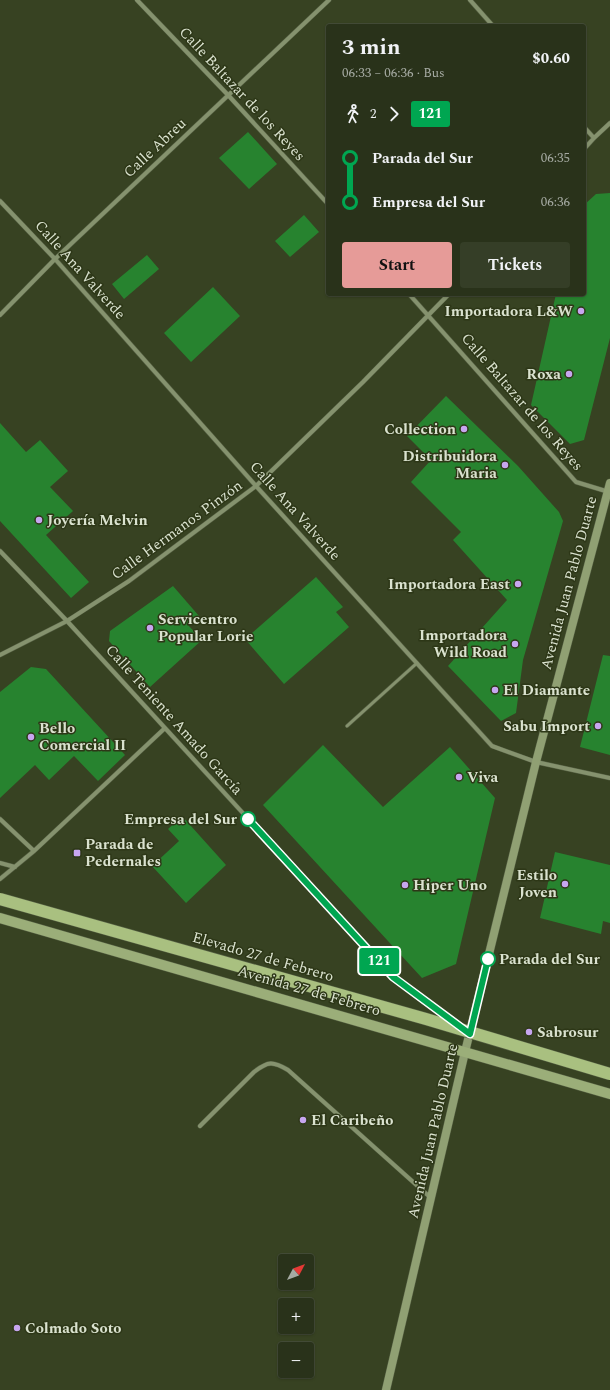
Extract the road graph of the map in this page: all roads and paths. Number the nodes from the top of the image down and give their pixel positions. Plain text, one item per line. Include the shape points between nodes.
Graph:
1 (137, 0) edge
2 (328, 0) edge
3 (470, 0) edge
4 (491, 24) edge
5 (228, 94) junction
6 (610, 123) edge
7 (586, 129) edge
8 (594, 138) junction
9 (586, 147) edge
10 (0, 201) edge
11 (326, 202) edge
12 (55, 259) junction
13 (411, 296) edge
14 (447, 296) edge
15 (0, 315) edge
16 (429, 315) junction
17 (256, 486) junction
18 (609, 489) edge
19 (0, 551) edge
20 (67, 621) junction
21 (0, 655) edge
22 (417, 663) junction
23 (347, 726) dead end
24 (165, 728) junction
25 (536, 762) junction
26 (610, 778) edge
27 (0, 819) edge
28 (34, 851) junction
29 (0, 863) edge
30 (15, 867) junction
31 (0, 879) edge
32 (0, 900) edge
33 (0, 918) edge
34 (470, 1034) junction
35 (465, 1052) junction
36 (610, 1074) edge
37 (610, 1094) edge
38 (200, 1126) dead end
39 (431, 1198) junction
40 (386, 1390) edge

1 - 5 street, Calle Baltazar de los Reyes
2 - 5 street, Calle Abreu
3 - 4 street
5 - 11 street, Calle Baltazar de los Reyes
5 - 12 street, Calle Abreu
6 - 8 street
7 - 8 street
8 - 9 street
10 - 12 street, Calle Ana Valverde
12 - 15 street, Calle Abreu
12 - 17 street, Calle Ana Valverde
13 - 16 street, Calle Baltazar de los Reyes
14 - 16 street, Calle Hermanos Pinzón
16 - 17 street, Calle Hermanos Pinzón
16 - 18 street, Calle Baltazar de los Reyes via 576,482
17 - 20 street, Calle Hermanos Pinzón via 129,581
17 - 22 street, Calle Ana Valverde
18 - 25 main road, Avenida Juan Pablo Duarte
19 - 20 street, Calle Teniente Amado García
20 - 21 street, Calle Hermanos Pinzón
20 - 24 street, Calle Teniente Amado García
22 - 23 lane
22 - 25 street, Calle Ana Valverde via 492,746
24 - 28 street
24 - 34 street, Calle Teniente Amado García via 393,977
25 - 26 street, Calle Ana Valverde
25 - 34 main road, Avenida Juan Pablo Duarte
27 - 28 street
28 - 30 street
29 - 30 street
30 - 31 street
32 - 36 highway, Elevado 27 de Febrero, bridge via 426,1019
33 - 35 main road, Avenida 27 de Febrero
34 - 35 main road, Avenida Juan Pablo Duarte
35 - 37 main road, Avenida 27 de Febrero
35 - 39 main road, Avenida Juan Pablo Duarte
38 - 39 street via 254,1072 264,1065 278,1064 288,1070
39 - 40 main road, Avenida Juan Pablo Duarte

